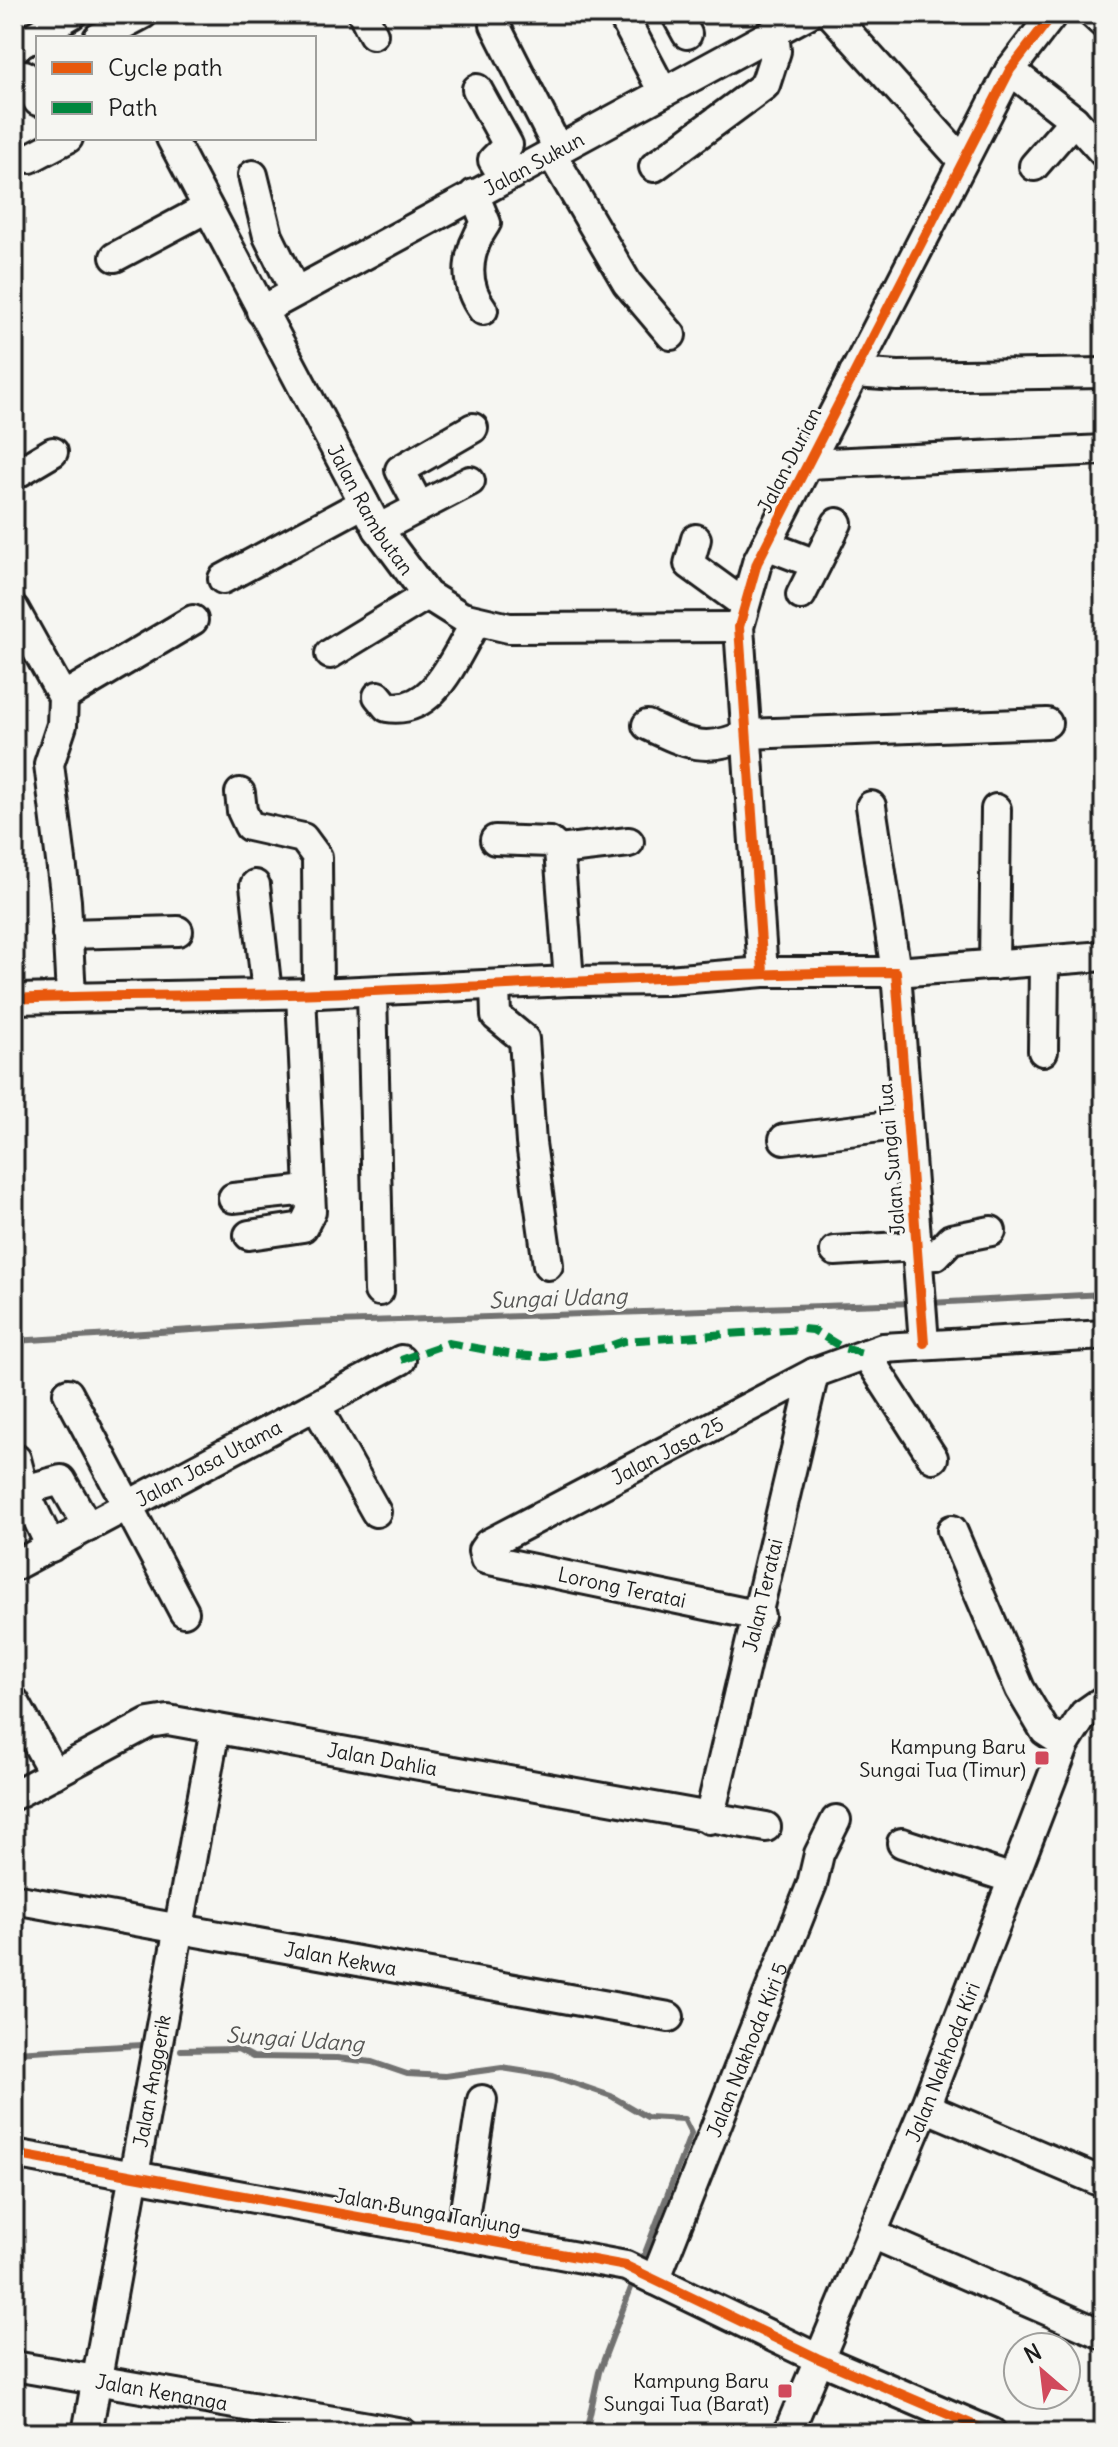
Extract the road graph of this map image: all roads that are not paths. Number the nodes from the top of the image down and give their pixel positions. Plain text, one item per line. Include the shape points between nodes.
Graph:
1 (72, 14) edge
2 (143, 14) edge
3 (622, 14) edge
4 (808, 14) edge
5 (831, 14) edge
6 (1053, 14) edge
7 (1093, 14) edge
8 (1104, 24) edge
9 (495, 25) dead end
10 (774, 32) junction
11 (112, 35) edge
12 (14, 48) edge
13 (1010, 70) junction
14 (25, 74) edge
15 (477, 89) dead end
16 (663, 92) junction
17 (36, 97) edge
18 (1074, 120) junction
19 (60, 140) edge
20 (172, 140) edge
21 (554, 151) junction
22 (1104, 153) edge
23 (30, 158) dead end
24 (963, 161) junction
25 (1034, 166) dead end
26 (654, 167) dead end
27 (253, 175) dead end
28 (504, 178) junction
29 (474, 194) junction
30 (207, 208) junction
31 (115, 257) dead end
32 (295, 291) junction
33 (483, 310) dead end
34 (261, 311) junction
35 (671, 335) dead end
36 (854, 373) junction
37 (1104, 373) edge
38 (473, 428) dead end
39 (1104, 450) edge
40 (53, 452) dead end
41 (808, 464) junction
42 (14, 475) edge
43 (470, 481) dead end
44 (364, 503) junction
45 (419, 506) junction
46 (837, 523) dead end
47 (378, 529) junction
48 (696, 539) dead end
49 (766, 545) junction
50 (816, 564) junction
51 (223, 579) dead end
52 (427, 595) junction
53 (801, 595) dead end
54 (14, 609) edge
55 (742, 616) junction
56 (193, 620) dead end
57 (476, 622) junction
58 (330, 654) dead end
59 (378, 696) dead end
60 (63, 697) junction
61 (1047, 723) dead end
62 (647, 725) dead end
63 (748, 734) junction
64 (240, 793) dead end
65 (871, 806) dead end
66 (996, 809) dead end
67 (495, 840) dead end
68 (629, 842) dead end
69 (559, 850) junction
70 (255, 885) dead end
71 (178, 931) dead end
72 (67, 934) junction
73 (1104, 956) edge
74 (1044, 962) junction
75 (994, 965) junction
76 (763, 972) junction
77 (896, 972) junction
78 (569, 981) junction
79 (495, 986) junction
80 (372, 991) junction
81 (267, 993) junction
82 (310, 993) junction
83 (71, 996) junction
84 (14, 999) edge
85 (1043, 1051) dead end
86 (905, 1124) junction
87 (784, 1139) dead end
88 (308, 1190) junction
89 (233, 1198) dead end
90 (991, 1231) dead end
91 (249, 1235) dead end
92 (835, 1251) dead end
93 (917, 1258) junction
94 (548, 1265) dead end
95 (379, 1291) dead end
96 (922, 1331) junction
97 (1104, 1335) edge
98 (866, 1354) junction
99 (401, 1360) dead end
100 (814, 1373) junction
101 (68, 1393) dead end
102 (316, 1406) junction
103 (933, 1458) dead end
104 (16, 1459) dead end
105 (24, 1490) junction
106 (126, 1507) junction
107 (376, 1512) dead end
108 (88, 1527) junction
109 (952, 1530) dead end
110 (51, 1547) junction
111 (485, 1559) joint
112 (14, 1566) edge
113 (184, 1612) dead end
114 (760, 1616) junction
115 (1104, 1700) edge
116 (14, 1701) edge
117 (215, 1729) junction
118 (1065, 1744) junction
119 (54, 1774) junction
120 (14, 1795) edge
121 (709, 1819) junction
122 (836, 1820) dead end
123 (766, 1827) dead end
124 (902, 1843) dead end
125 (1013, 1879) junction
126 (14, 1899) edge
127 (179, 1930) junction
128 (669, 2017) dead end
129 (482, 2100) dead end
130 (925, 2107) junction
131 (14, 2154) edge
132 (133, 2176) junction
133 (1104, 2183) edge
134 (872, 2234) junction
135 (461, 2236) junction
136 (642, 2273) junction
137 (1104, 2335) edge
138 (817, 2358) junction
139 (14, 2366) edge
140 (97, 2380) junction
141 (87, 2433) edge
142 (403, 2433) edge
143 (788, 2433) edge
144 (992, 2433) edge

1 - 12 street
2 - 11 street
3 - 16 street
4 - 10 street, Jalan Sukun
5 - 24 street
6 - 13 street, Jalan Durian
7 - 8 street
9 - 21 street
10 - 16 street, Jalan Sukun
10 - 26 street via 776,51 765,85
13 - 18 street
13 - 24 street, Jalan Durian
14 - 17 street
15 - 28 street via 508,145 493,160
16 - 21 street, Jalan Sukun
18 - 22 street
18 - 25 street
19 - 23 street
20 - 30 street, Jalan Rambutan
21 - 28 street, Jalan Sukun
21 - 35 street via 627,283
24 - 36 street, Jalan Durian
27 - 32 street via 268,236
28 - 29 street, Jalan Sukun
29 - 32 street, Jalan Sukun
29 - 33 street via 486,223 469,254 469,278
30 - 31 street
30 - 34 street, Jalan Rambutan
32 - 34 street, Jalan Sukun
34 - 44 street, Jalan Rambutan
36 - 37 street
36 - 41 street, Jalan Durian
38 - 45 street via 400,470
39 - 41 street
40 - 42 street
41 - 49 street, Jalan Durian
43 - 45 street
44 - 47 street, Jalan Rambutan
44 - 51 street
45 - 47 street
46 - 50 street
47 - 52 street, Jalan Rambutan
48 - 55 street via 689,564
49 - 50 street
49 - 55 street, Jalan Durian
50 - 53 street
52 - 57 street, Jalan Rambutan
52 - 58 street
54 - 60 street
55 - 57 street, Jalan Rambutan via 520,628
55 - 63 street, Jalan Durian
56 - 60 street
57 - 59 street via 433,693 420,703 403,710 387,707
60 - 72 street via 62,725 49,764
61 - 63 street
62 - 63 street via 685,744 721,746
63 - 76 street, Jalan Durian
64 - 82 street via 249,826 303,838 317,857
65 - 77 street, Jalan Sungai Tua
66 - 75 street
67 - 69 street via 550,842
68 - 69 street
69 - 78 street
70 - 81 street
71 - 72 street
72 - 83 street
73 - 74 street
74 - 75 street
74 - 85 street
75 - 77 street
76 - 77 street
76 - 78 street
77 - 86 street, Jalan Sungai Tua
78 - 79 street
79 - 80 street
79 - 94 street via 496,1016 524,1039 531,1143
80 - 82 street
80 - 95 street
81 - 82 street
81 - 83 street
82 - 88 street
83 - 84 street
86 - 87 street
86 - 93 street, Jalan Sungai Tua
88 - 89 street
88 - 91 street via 311,1211 303,1227
90 - 93 street via 951,1239 936,1255
92 - 93 street
93 - 96 street, Jalan Sungai Tua
96 - 97 street, Jalan Jasa 25
96 - 98 street, Jalan Jasa 25
98 - 100 street, Jalan Jasa 25
98 - 103 street
99 - 102 street, Jalan Jasa Utama
100 - 111 street, Jalan Jasa 25 via 488,1544
100 - 114 street, Jalan Teratai
101 - 106 street
102 - 106 street, Jalan Jasa Utama
102 - 107 street
104 - 105 street
105 - 108 street via 61,1480
105 - 110 street
106 - 108 street, Jalan Jasa Utama
106 - 113 street
108 - 110 street, Jalan Jasa Utama
109 - 118 street via 1020,1689 1045,1731
110 - 112 street, Jalan Jasa Utama
111 - 114 street, Lorong Teratai
114 - 121 street, Jalan Teratai
115 - 118 street, Jalan Nakhoda Kiri via 1084,1714
116 - 119 street
117 - 119 street, Jalan Dahlia via 176,1720 149,1723
117 - 121 street, Jalan Dahlia
117 - 127 street, Jalan Anggerik
118 - 125 street, Jalan Nakhoda Kiri
119 - 120 street, Jalan Dahlia
121 - 123 street, Jalan Dahlia
122 - 136 street, Jalan Nakhoda Kiri 5
124 - 125 street
125 - 130 street, Jalan Nakhoda Kiri
126 - 127 street, Jalan Kekwa
127 - 128 street, Jalan Kekwa
127 - 132 street, Jalan Anggerik
129 - 135 street
130 - 133 street
130 - 134 street, Jalan Nakhoda Kiri
131 - 132 street, Jalan Bunga Tanjung
132 - 135 street, Jalan Bunga Tanjung
132 - 140 street, Jalan Anggerik
134 - 137 street
134 - 138 street, Jalan Nakhoda Kiri
135 - 136 street, Jalan Bunga Tanjung
136 - 138 street, Jalan Bunga Tanjung
138 - 143 street, Jalan Nakhoda Kiri
138 - 144 street, Jalan Bunga Tanjung
139 - 140 street, Jalan Kenanga
140 - 141 street, Jalan Anggerik
140 - 142 street, Jalan Kenanga

